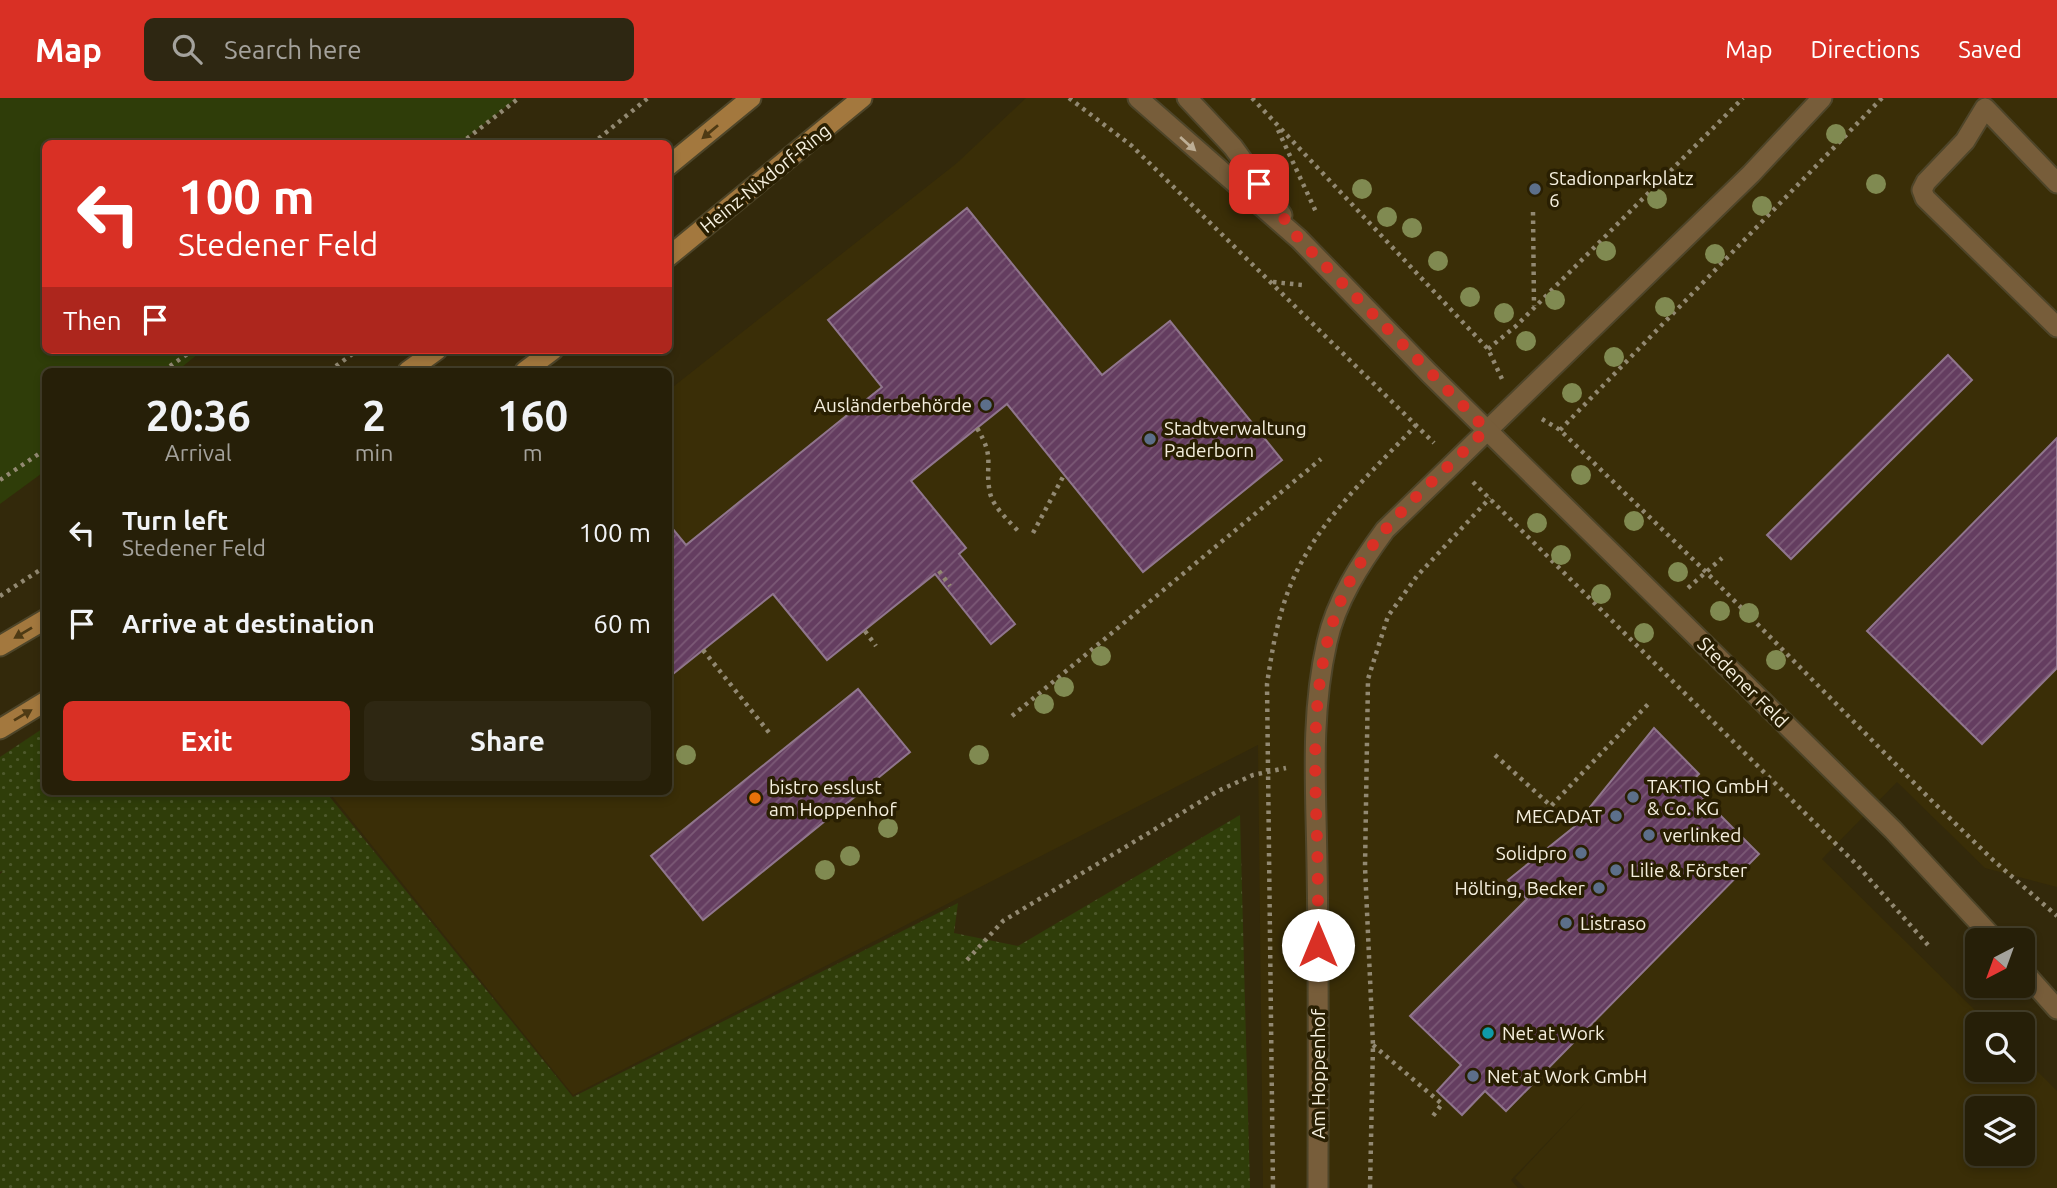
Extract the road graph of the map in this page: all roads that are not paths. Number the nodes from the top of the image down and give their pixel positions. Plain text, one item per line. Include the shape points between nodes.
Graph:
1 (751, 98) edge
2 (862, 98) edge
3 (1138, 98) edge
4 (1187, 98) edge
5 (1822, 98) edge
6 (1984, 101) edge
7 (672, 163) edge
8 (2057, 183) edge
9 (1299, 239) junction
10 (672, 254) edge
11 (2057, 327) edge
12 (431, 354) edge
13 (547, 354) edge
14 (412, 368) edge
15 (528, 368) edge
16 (1486, 429) junction
17 (42, 621) edge
18 (0, 646) edge
19 (42, 703) edge
20 (0, 729) edge
21 (1984, 928) edge
22 (2035, 984) edge
23 (2057, 1009) edge
24 (1318, 1188) edge

1 -> 7 main road
2 - 10 main road, Heinz-Nixdorf-Ring
3 -> 9 street, Stedener Feld
4 - 9 street, Stedener Feld via 1233,147
5 - 16 street via 1751,174
6 - 8 street
6 - 11 street via 1965,141 1922,190
9 - 16 street, Stedener Feld
12 - 14 main road
13 - 15 main road
16 - 21 street, Stedener Feld via 1893,830
16 - 24 street, Am Hoppenhof via 1385,530 1364,558 1327,640 1314,764
17 -> 18 main road
20 -> 19 main road
22 - 23 street

